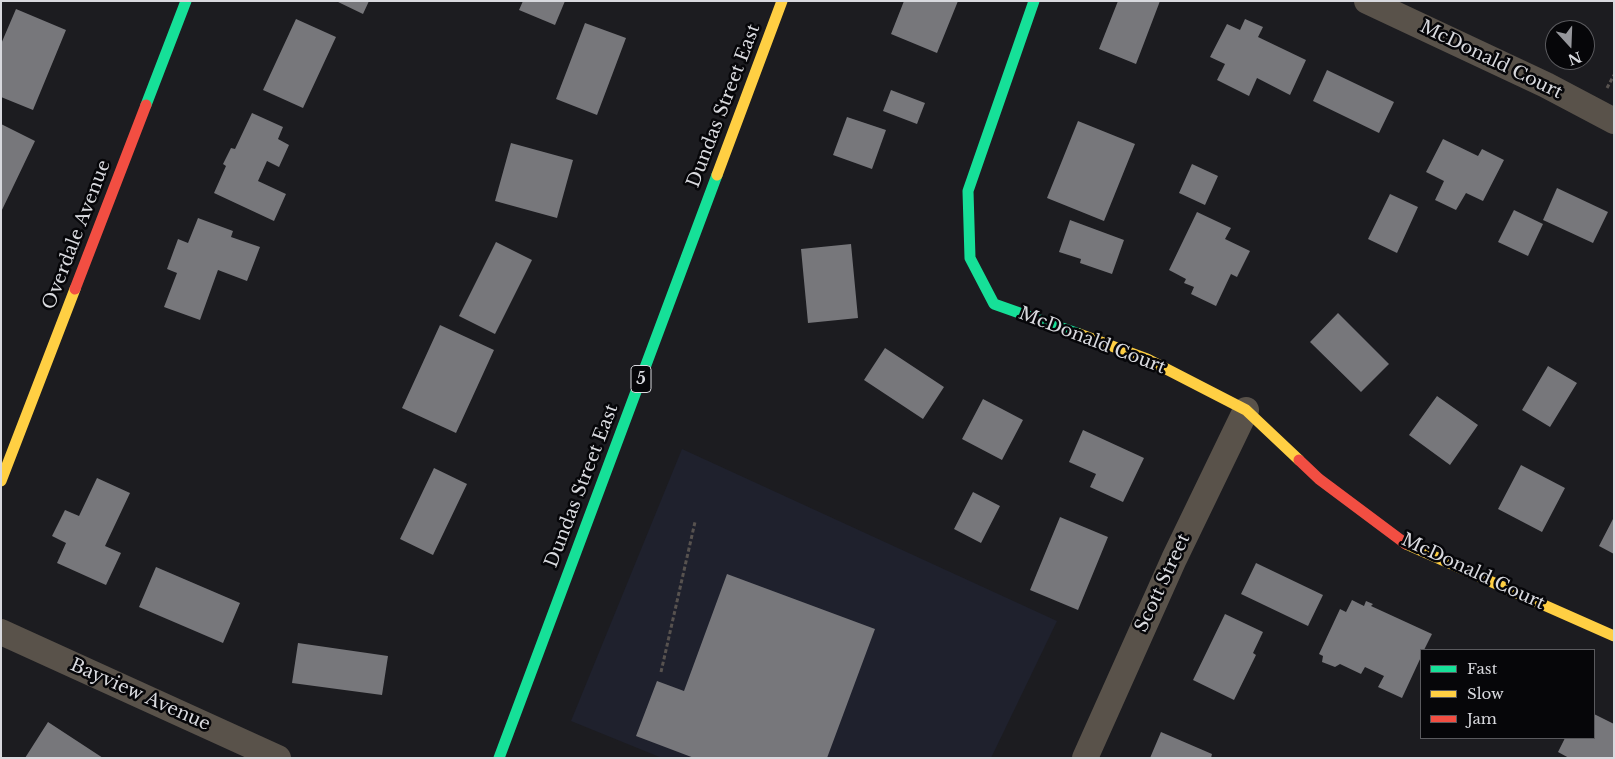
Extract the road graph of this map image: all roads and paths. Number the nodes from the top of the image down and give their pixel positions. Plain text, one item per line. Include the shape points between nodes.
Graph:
1 (186, 1) edge
2 (782, 1) edge
3 (1034, 1) edge
4 (1367, 1) edge
5 (1614, 121) edge
6 (1246, 410) junction
7 (1, 480) edge
8 (695, 522) dead end
9 (1, 632) edge
10 (1614, 636) edge
11 (660, 672) dead end
12 (278, 758) edge
13 (499, 758) edge
14 (1085, 758) edge

1 - 7 street, Overdale Avenue
2 - 13 street, Dundas Street East / 5
3 - 6 street, McDonald Court via 968,191 970,258 978,274 994,304 1147,359
4 - 5 street, McDonald Court via 1546,85
6 - 10 street, McDonald Court via 1319,479 1408,546
6 - 14 street, Scott Street via 1174,559
8 - 11 path
9 - 12 street, Bayview Avenue

